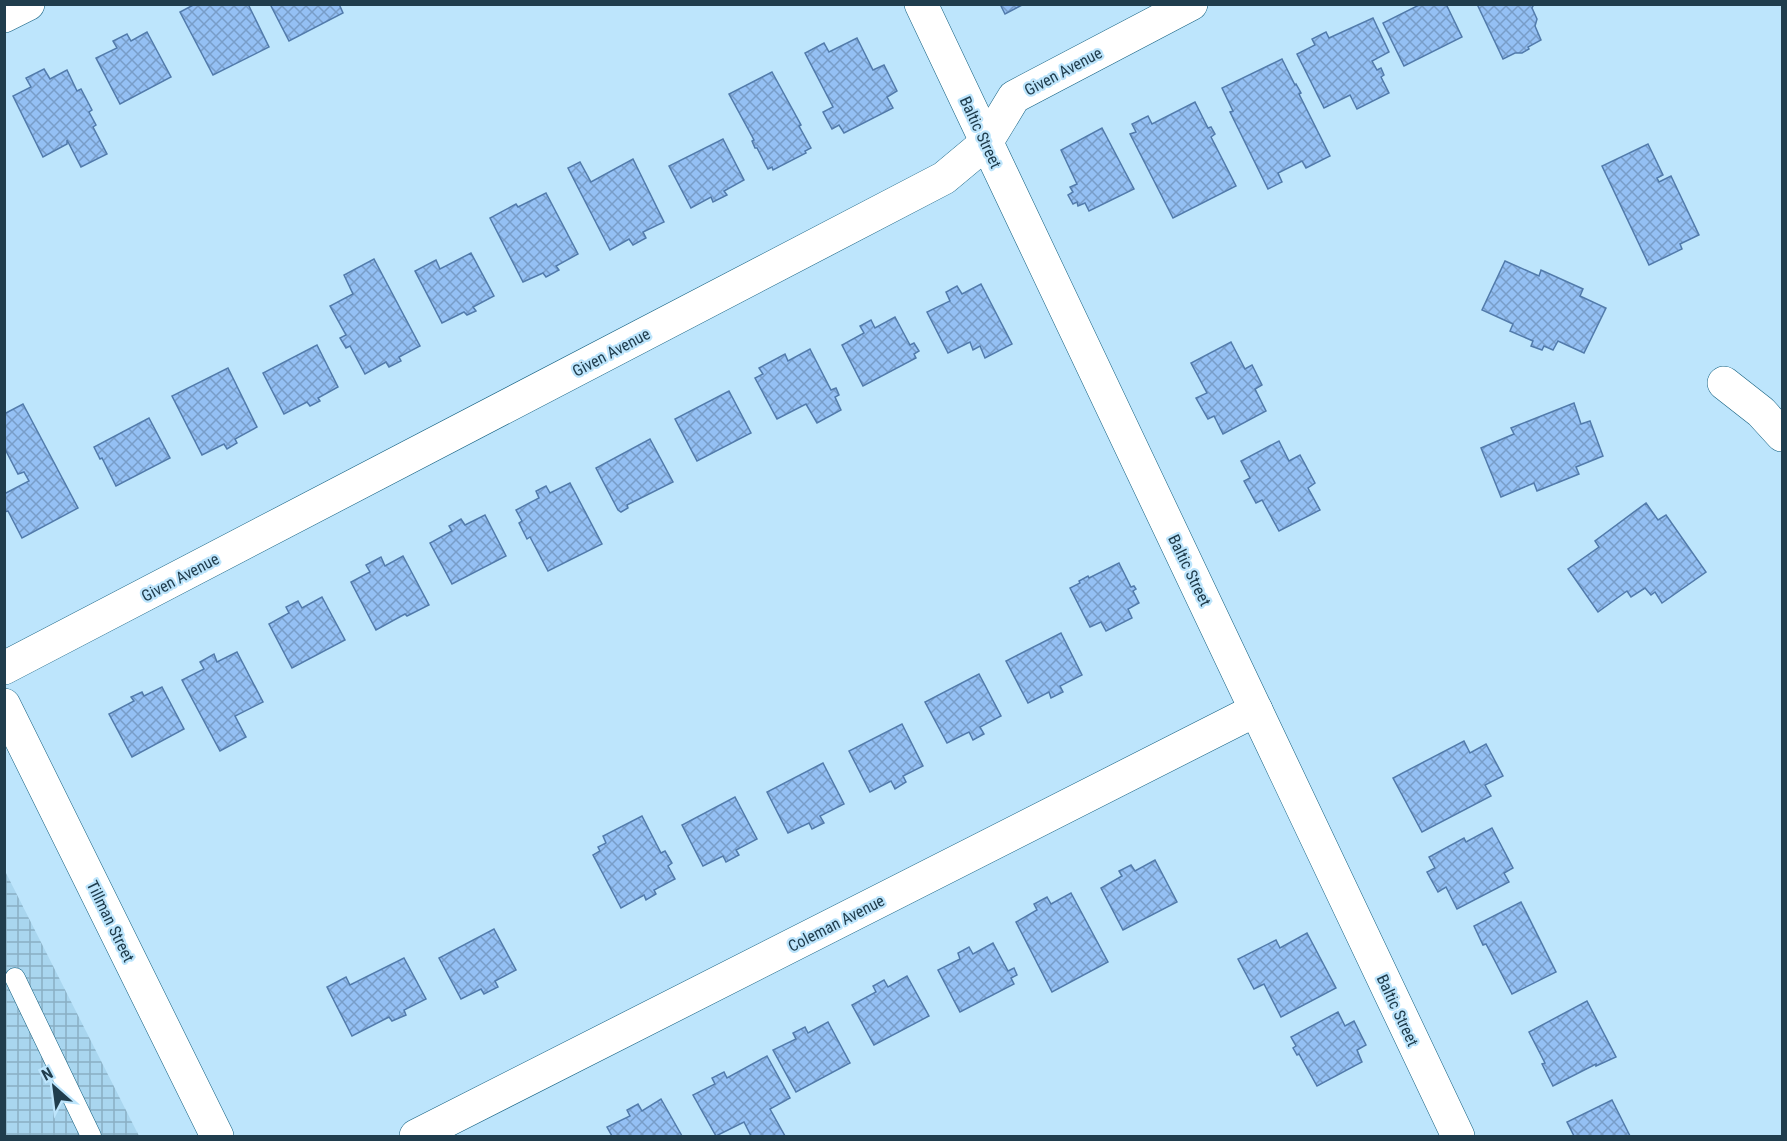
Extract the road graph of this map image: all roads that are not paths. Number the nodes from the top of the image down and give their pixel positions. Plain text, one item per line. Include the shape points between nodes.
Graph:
1 (28, 4) edge
2 (921, 4) edge
3 (1191, 4) edge
4 (4, 16) edge
5 (986, 143) junction
6 (1724, 383) dead end
7 (1782, 435) edge
8 (4, 668) edge
9 (4, 705) edge
10 (1256, 710) junction
11 (15, 978) dead end
12 (92, 1137) edge
13 (217, 1137) edge
14 (416, 1137) edge
15 (1458, 1137) edge

1 - 4 street
2 - 5 street, Baltic Street
3 - 5 street, Given Avenue via 1014,97
5 - 8 street, Given Avenue via 944,178
5 - 10 street, Baltic Street
6 - 7 street via 1761,412
9 - 13 street, Tillman Street
10 - 14 street, Coleman Avenue
10 - 15 street, Baltic Street
11 - 12 lane

